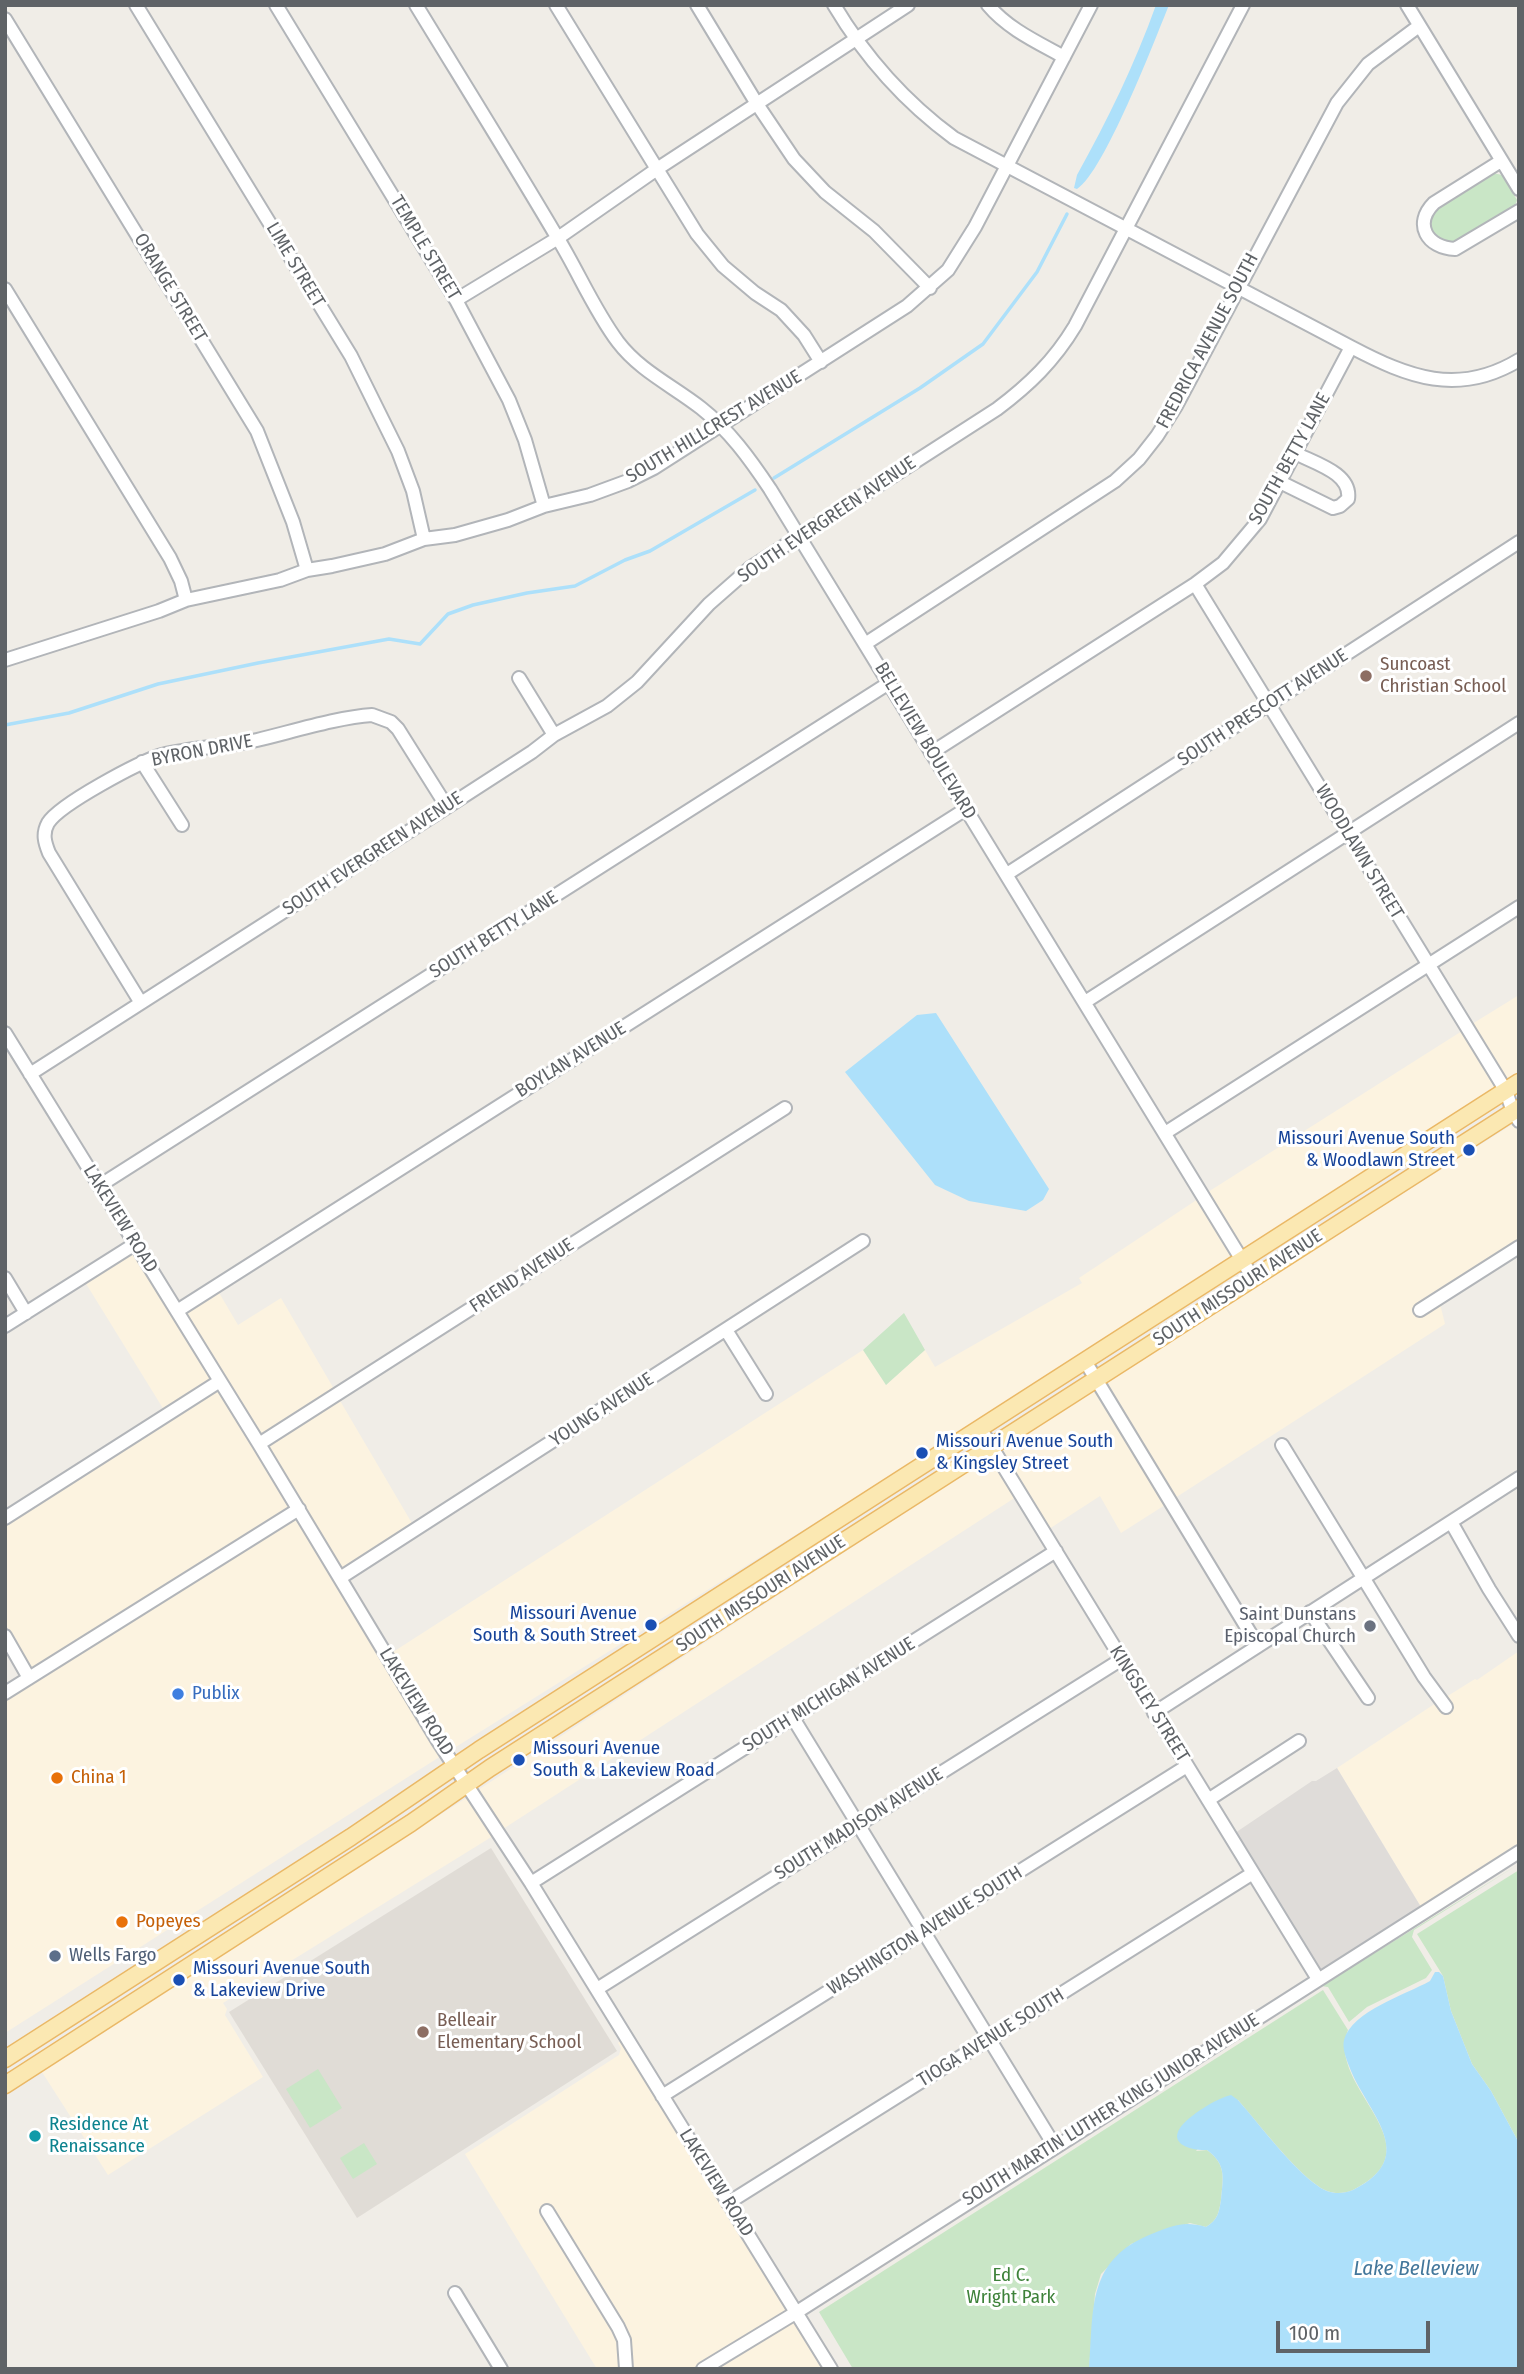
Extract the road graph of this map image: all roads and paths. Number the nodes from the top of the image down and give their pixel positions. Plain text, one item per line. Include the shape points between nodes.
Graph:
1 (136, 5) edge
2 (276, 5) edge
3 (416, 5) edge
4 (556, 5) edge
5 (697, 5) edge
6 (834, 5) edge
7 (908, 5) edge
8 (988, 5) edge
9 (1091, 5) edge
10 (1243, 5) edge
11 (1406, 5) edge
12 (5, 19) edge
13 (1419, 26) junction
14 (857, 40) junction
15 (1064, 57) junction
16 (757, 104) junction
17 (1502, 161) junction
18 (1007, 166) junction
19 (657, 169) junction
20 (1519, 189) edge
21 (1519, 211) edge
22 (1126, 228) junction
23 (558, 238) junction
24 (1238, 287) junction
25 (930, 288) junction
26 (5, 289) edge
27 (456, 300) junction
28 (1351, 347) junction
29 (1519, 360) edge
30 (821, 362) junction
31 (721, 427) junction
32 (1295, 453) junction
33 (1280, 482) junction
34 (544, 506) junction
35 (799, 537) junction
36 (424, 539) junction
37 (1519, 542) edge
38 (307, 570) junction
39 (1195, 584) junction
40 (186, 600) junction
41 (865, 644) junction
42 (5, 660) edge
43 (519, 678) dead end
44 (889, 683) junction
45 (1269, 704) junction
46 (1519, 723) edge
47 (554, 735) junction
48 (931, 753) junction
49 (142, 762) junction
50 (447, 807) junction
51 (966, 809) junction
52 (182, 825) dead end
53 (1348, 833) junction
54 (1007, 874) junction
55 (1519, 907) edge
56 (1428, 965) junction
57 (1085, 1002) junction
58 (141, 1003) junction
59 (5, 1033) edge
60 (30, 1074) junction
61 (1512, 1086) edge
62 (785, 1108) dead end
63 (1517, 1114) edge
64 (1165, 1133) junction
65 (99, 1186) junction
66 (863, 1241) dead end
67 (135, 1244) junction
68 (1519, 1247) edge
69 (1242, 1260) junction
70 (5, 1278) edge
71 (1253, 1278) junction
72 (1420, 1310) dead end
73 (177, 1311) junction
74 (26, 1313) junction
75 (5, 1326) edge
76 (726, 1331) junction
77 (1085, 1361) junction
78 (1096, 1379) junction
79 (220, 1381) junction
80 (766, 1394) dead end
81 (980, 1428) junction
82 (259, 1444) junction
83 (1282, 1445) dead end
84 (991, 1446) junction
85 (1519, 1478) edge
86 (299, 1509) junction
87 (5, 1518) edge
88 (1451, 1522) junction
89 (1056, 1551) junction
90 (340, 1578) junction
91 (1365, 1578) junction
92 (1310, 1612) junction
93 (5, 1636) edge
94 (1519, 1636) edge
95 (1258, 1646) junction
96 (1122, 1659) junction
97 (29, 1678) junction
98 (5, 1693) edge
99 (1368, 1698) dead end
100 (1446, 1707) dead end
101 (1154, 1713) junction
102 (793, 1718) junction
103 (1299, 1741) dead end
104 (456, 1766) junction
105 (1188, 1766) junction
106 (467, 1784) junction
107 (1208, 1800) junction
108 (858, 1825) junction
109 (1519, 1852) edge
110 (1253, 1872) junction
111 (531, 1883) junction
112 (924, 1932) junction
113 (1318, 1979) junction
114 (597, 1989) junction
115 (989, 2039) junction
116 (5, 2059) edge
117 (5, 2085) edge
118 (662, 2096) junction
119 (1054, 2146) junction
120 (728, 2203) junction
121 (547, 2211) dead end
122 (456, 2293) dead end
123 (797, 2312) junction
124 (501, 2369) edge
125 (626, 2369) edge
126 (704, 2369) edge
127 (831, 2369) edge

1 - 36 street, LIME STREET via 351,356 398,451
2 - 27 street, TEMPLE STREET
3 - 23 street, BELLEVIEW BOULEVARD
4 - 19 street
5 - 16 street
6 - 14 street
7 - 14 street
8 - 15 street via 1009,26
9 - 15 street, SOUTH HILLCREST AVENUE
10 - 22 street, SOUTH EVERGREEN AVENUE
11 - 13 street
12 - 38 street, ORANGE STREET via 257,431
13 - 17 street
13 - 24 street, FREDRICA AVENUE SOUTH via 1368,64 1337,103
14 - 16 street
14 - 18 street via 925,116 954,138
15 - 18 street, SOUTH HILLCREST AVENUE
16 - 19 street
16 - 25 street via 825,192 874,231
17 - 20 street
17 - 21 street via 1434,203 1426,211 1424,229 1438,246 1455,249
18 - 22 street
18 - 25 street, SOUTH HILLCREST AVENUE via 963,248
19 - 23 street
19 - 30 street via 723,267 781,310
22 - 24 street
22 - 35 street, SOUTH EVERGREEN AVENUE via 1061,350 1024,389
23 - 27 street
23 - 31 street, BELLEVIEW BOULEVARD via 620,344 646,370
24 - 28 street
24 - 41 street, FREDRICA AVENUE SOUTH via 1176,406 1139,459 1097,494
25 - 30 street, SOUTH HILLCREST AVENUE
26 - 40 street via 170,558
27 - 34 street, TEMPLE STREET via 509,400
28 - 29 street via 1390,368 1434,379 1488,374
28 - 32 street, SOUTH BETTY LANE
30 - 31 street, SOUTH HILLCREST AVENUE
31 - 34 street, SOUTH HILLCREST AVENUE via 628,481
31 - 35 street, BELLEVIEW BOULEVARD via 747,455
32 - 33 street, SOUTH BETTY LANE
32 - 33 street via 1342,478 1348,499 1333,508
33 - 39 street, SOUTH BETTY LANE via 1241,543 1223,564
34 - 36 street, SOUTH HILLCREST AVENUE via 468,531
35 - 41 street, BELLEVIEW BOULEVARD
35 - 47 street, SOUTH EVERGREEN AVENUE via 750,568 709,604 637,682 607,706
36 - 38 street, SOUTH HILLCREST AVENUE via 385,554
37 - 45 street, SOUTH PRESCOTT AVENUE
38 - 40 street, SOUTH HILLCREST AVENUE
39 - 45 street, WOODLAWN STREET
39 - 48 street, SOUTH BETTY LANE
40 - 42 street, SOUTH HILLCREST AVENUE
41 - 44 street, BELLEVIEW BOULEVARD
43 - 47 street
44 - 48 street, BELLEVIEW BOULEVARD
44 - 65 street, SOUTH BETTY LANE
45 - 53 street, WOODLAWN STREET
45 - 54 street, SOUTH PRESCOTT AVENUE
46 - 53 street
47 - 50 street, SOUTH EVERGREEN AVENUE
48 - 51 street, BELLEVIEW BOULEVARD
49 - 50 street, BYRON DRIVE via 372,715 398,729
49 - 52 street
49 - 58 street, BYRON DRIVE via 59,811 49,821 44,842
50 - 58 street, SOUTH EVERGREEN AVENUE
51 - 54 street, BELLEVIEW BOULEVARD
51 - 73 street, BOYLAN AVENUE
53 - 56 street, WOODLAWN STREET
53 - 57 street
54 - 57 street, BELLEVIEW BOULEVARD
55 - 56 street
56 - 61 street, WOODLAWN STREET
56 - 64 street
57 - 64 street, BELLEVIEW BOULEVARD
58 - 60 street, SOUTH EVERGREEN AVENUE
59 - 60 street, LAKEVIEW ROAD
60 - 65 street, LAKEVIEW ROAD
61 - 63 street, WOODLAWN STREET
61 - 69 main road, SOUTH MISSOURI AVENUE
62 - 82 street, FRIEND AVENUE
63 - 71 main road, SOUTH MISSOURI AVENUE
64 - 69 street, BELLEVIEW BOULEVARD
65 - 67 street, LAKEVIEW ROAD
66 - 76 street, YOUNG AVENUE
67 - 73 street, LAKEVIEW ROAD
67 - 74 street
68 - 72 street
69 - 71 street, BELLEVIEW BOULEVARD
69 - 77 main road, SOUTH MISSOURI AVENUE
70 - 74 street
71 - 78 main road, SOUTH MISSOURI AVENUE
73 - 79 street, LAKEVIEW ROAD
74 - 75 street
76 - 80 street
76 - 90 street, YOUNG AVENUE
77 - 78 street
77 - 81 main road, SOUTH MISSOURI AVENUE
78 - 84 main road, SOUTH MISSOURI AVENUE
78 - 95 street
79 - 82 street, LAKEVIEW ROAD
79 - 87 street
81 - 84 street, KINGSLEY STREET
81 - 104 main road, SOUTH MISSOURI AVENUE
82 - 86 street, LAKEVIEW ROAD
83 - 91 street
84 - 89 street, KINGSLEY STREET
84 - 106 main road, SOUTH MISSOURI AVENUE
85 - 88 street
86 - 90 street, LAKEVIEW ROAD
86 - 97 street
88 - 91 street
88 - 94 street
89 - 96 street, KINGSLEY STREET
89 - 102 street, SOUTH MICHIGAN AVENUE
90 - 104 street, LAKEVIEW ROAD
91 - 92 street
91 - 100 street
92 - 95 street
92 - 99 street
93 - 97 street
95 - 101 street
96 - 101 street, KINGSLEY STREET
96 - 108 street, SOUTH MADISON AVENUE
97 - 98 street
101 - 105 street, KINGSLEY STREET
102 - 108 street
102 - 111 street, SOUTH MICHIGAN AVENUE
103 - 107 street
104 - 106 street, LAKEVIEW ROAD
104 - 116 main road, SOUTH MISSOURI AVENUE
105 - 107 street, KINGSLEY STREET
105 - 112 street, WASHINGTON AVENUE SOUTH
106 - 111 street, LAKEVIEW ROAD
106 - 117 main road, SOUTH MISSOURI AVENUE
107 - 110 street, KINGSLEY STREET
108 - 112 street
108 - 114 street, SOUTH MADISON AVENUE
109 - 113 street, SOUTH MARTIN LUTHER KING JUNIOR AVENUE
110 - 113 street, KINGSLEY STREET
110 - 115 street, TIOGA AVENUE SOUTH
111 - 114 street, LAKEVIEW ROAD
112 - 115 street
112 - 118 street, WASHINGTON AVENUE SOUTH
113 - 119 street, SOUTH MARTIN LUTHER KING JUNIOR AVENUE
114 - 118 street, LAKEVIEW ROAD
115 - 119 street
115 - 120 street, TIOGA AVENUE SOUTH
118 - 120 street, LAKEVIEW ROAD
119 - 123 street, SOUTH MARTIN LUTHER KING JUNIOR AVENUE
120 - 123 street, LAKEVIEW ROAD
121 - 125 street via 618,2327
122 - 124 street
123 - 126 street, SOUTH MARTIN LUTHER KING JUNIOR AVENUE
123 - 127 street, LAKEVIEW ROAD

